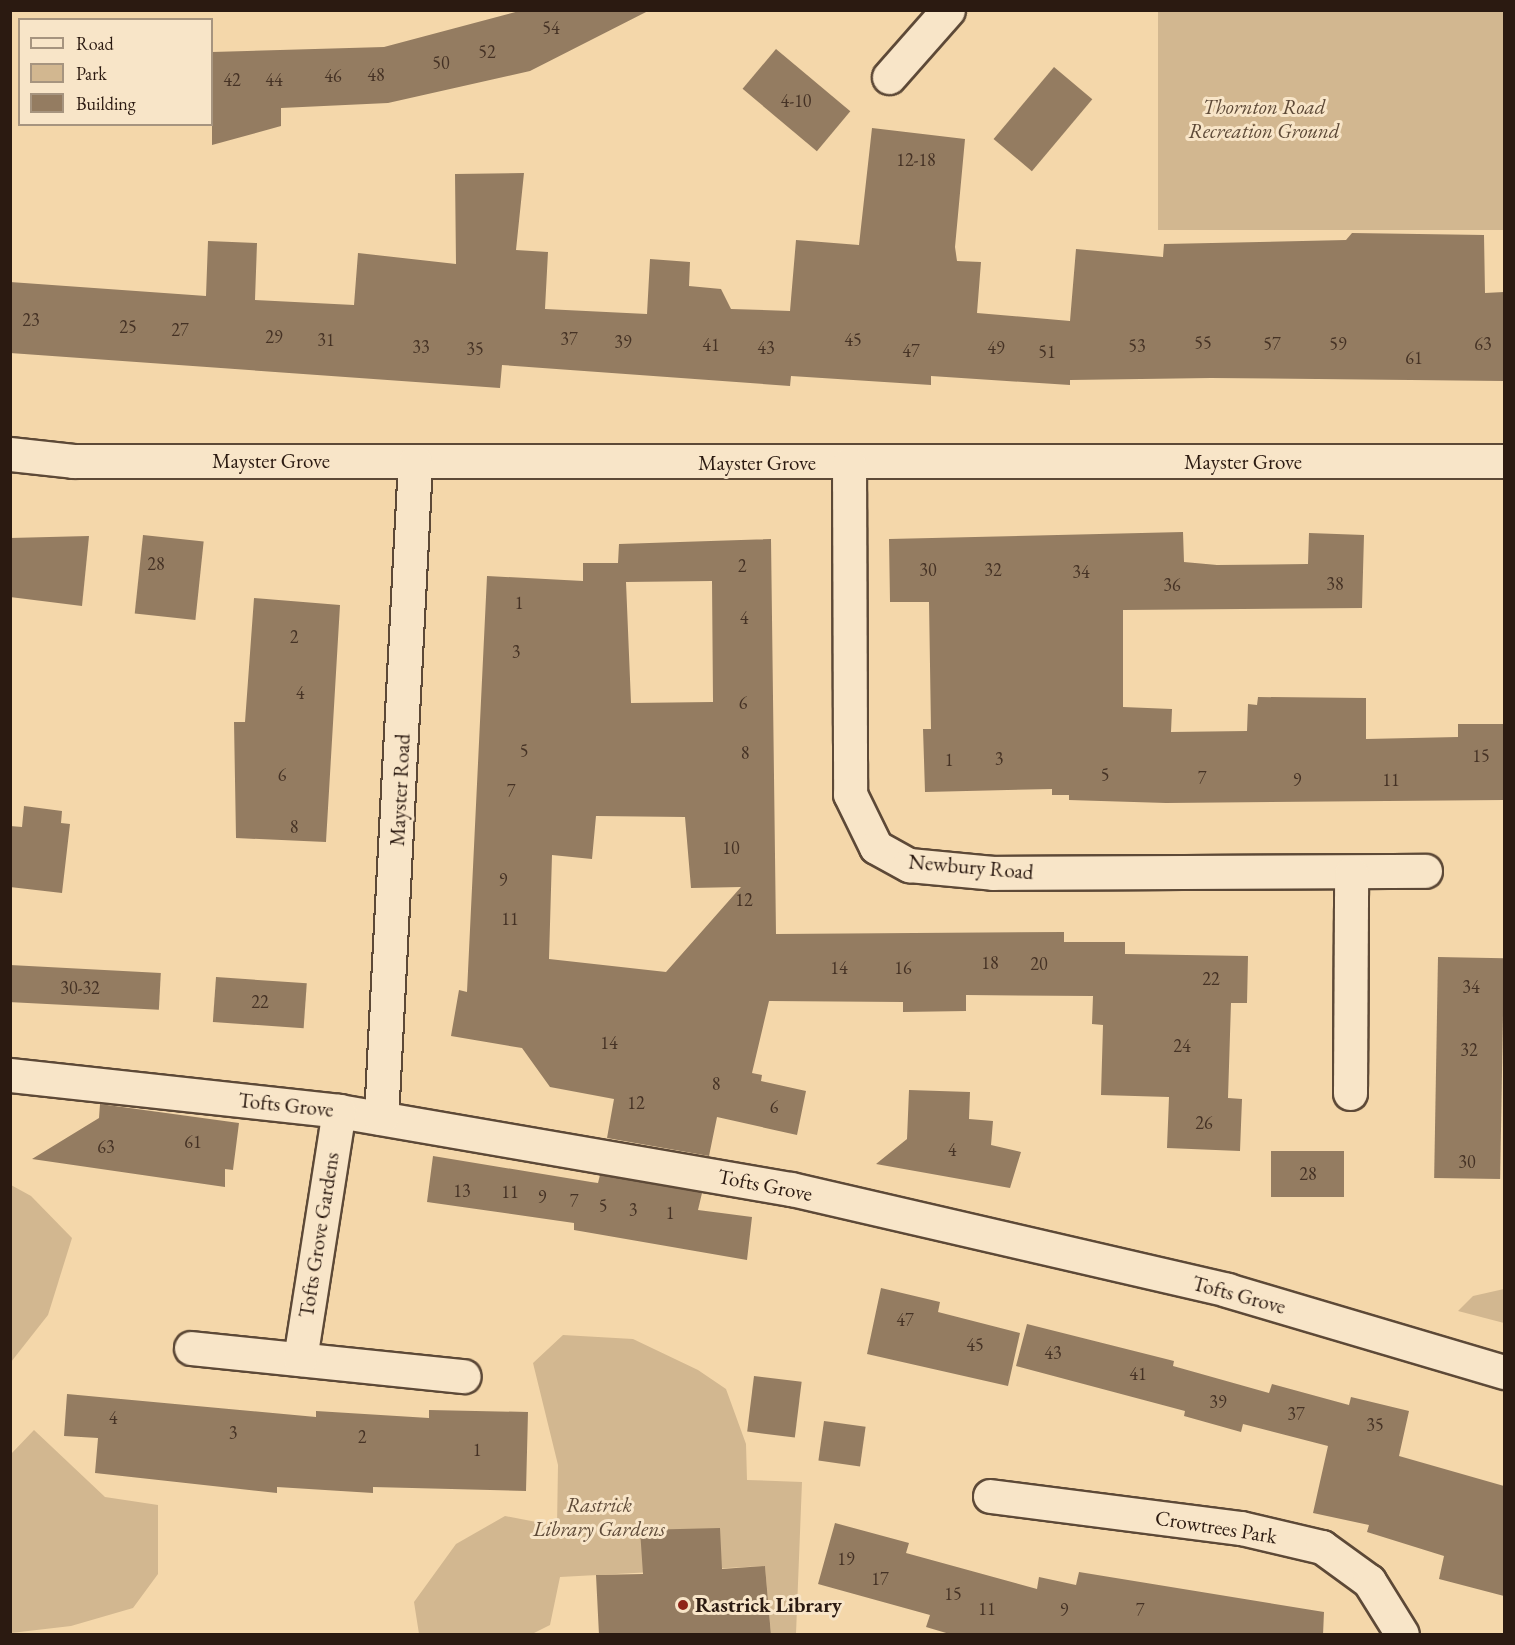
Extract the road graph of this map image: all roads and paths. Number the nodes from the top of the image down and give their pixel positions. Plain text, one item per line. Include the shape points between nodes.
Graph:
1 (934, 15) edge
2 (889, 77) dead end
3 (10, 454) edge
4 (1504, 461) edge
5 (415, 462) junction
6 (849, 464) junction
7 (1425, 871) dead end
8 (1351, 873) junction
9 (10, 1075) edge
10 (1350, 1093) dead end
11 (339, 1111) junction
12 (381, 1118) junction
13 (191, 1348) dead end
14 (300, 1359) junction
15 (1504, 1372) edge
16 (464, 1376) dead end
17 (990, 1496) dead end
18 (1402, 1635) edge

1 - 2 street
3 - 5 street, Mayster Grove via 73,461
4 - 6 street, Mayster Grove
5 - 6 street, Mayster Grove
5 - 12 street, Mayster Road
6 - 8 street, Newbury Road via 850,794 876,847 909,865 993,873
7 - 8 street, Newbury Road
8 - 10 street
9 - 11 street, Tofts Grove
11 - 12 street, Tofts Grove
11 - 14 street, Tofts Grove Gardens
12 - 15 street, Tofts Grove via 803,1192 1227,1290
13 - 14 street
14 - 16 street
17 - 18 street, Crowtrees Park via 1241,1528 1322,1547 1369,1581

